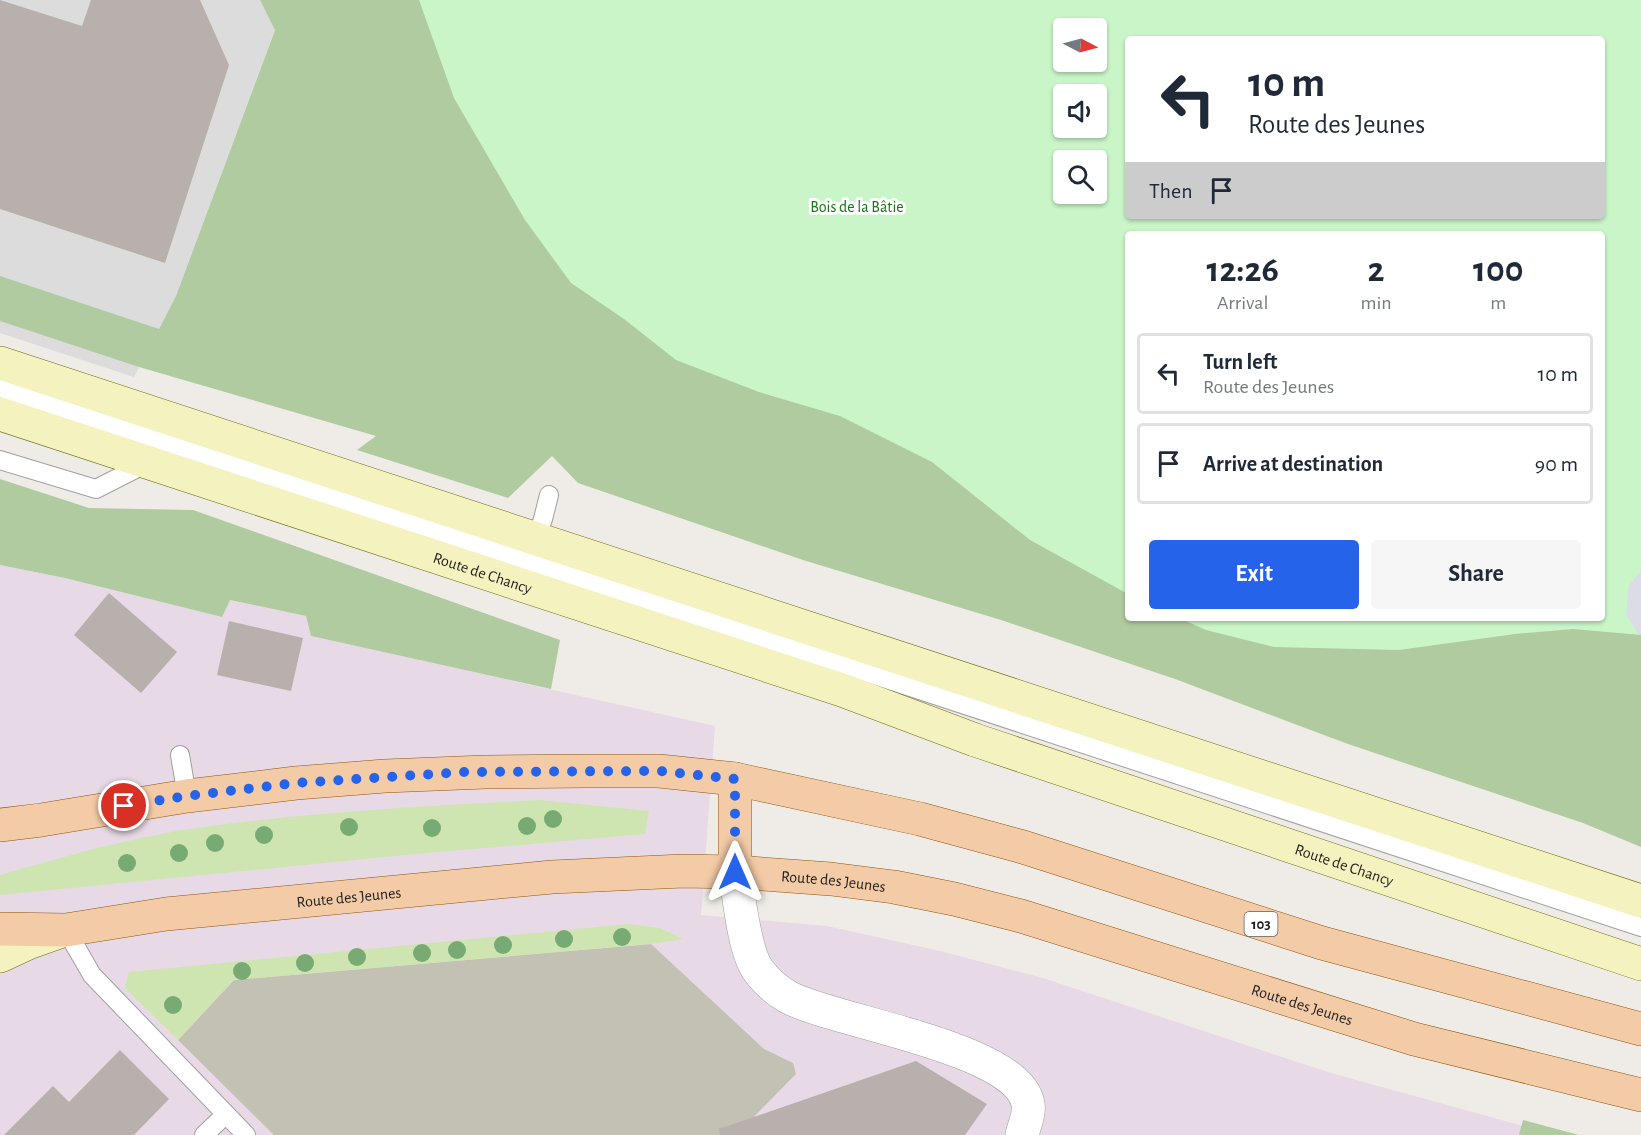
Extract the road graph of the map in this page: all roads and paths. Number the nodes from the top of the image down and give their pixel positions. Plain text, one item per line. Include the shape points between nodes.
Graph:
1 (0, 363) edge
2 (0, 388) edge
3 (0, 414) edge
4 (0, 460) edge
5 (147, 463) junction
6 (549, 495) dead end
7 (532, 550) junction
8 (180, 755) dead end
9 (735, 779) junction
10 (187, 796) junction
11 (41, 820) junction
12 (0, 825) edge
13 (0, 848) edge
14 (735, 872) junction
15 (1641, 901) edge
16 (1641, 927) edge
17 (0, 929) edge
18 (66, 930) junction
19 (0, 956) edge
20 (1641, 964) edge
21 (1641, 1029) edge
22 (1641, 1095) edge
23 (225, 1115) junction
24 (204, 1135) edge
25 (246, 1135) edge
26 (1022, 1135) edge

1 - 7 main road
2 - 7 lane
3 - 5 main road, Route de Chancy
4 - 5 lane via 96,489
5 - 20 main road, Route de Chancy via 842,690 963,736
6 - 7 lane
7 - 15 main road
7 - 16 lane
8 - 10 lane
9 - 10 main road, 103 via 659,771 485,772 296,783
9 - 14 main road
9 - 21 main road, 103 via 920,819 1023,847 1322,943
10 - 11 main road
11 - 12 main road
11 - 13 main road
14 - 18 main road, Route des Jeunes via 552,877 166,914
14 - 22 main road, Route des Jeunes via 831,879 954,898 1414,1039
14 - 26 street via 749,948 756,967 775,989 804,1004 975,1057 1023,1090 1029,1105
17 - 18 main road, Route des Jeunes
18 - 19 main road
18 - 23 lane via 92,975
23 - 24 lane
23 - 25 lane

